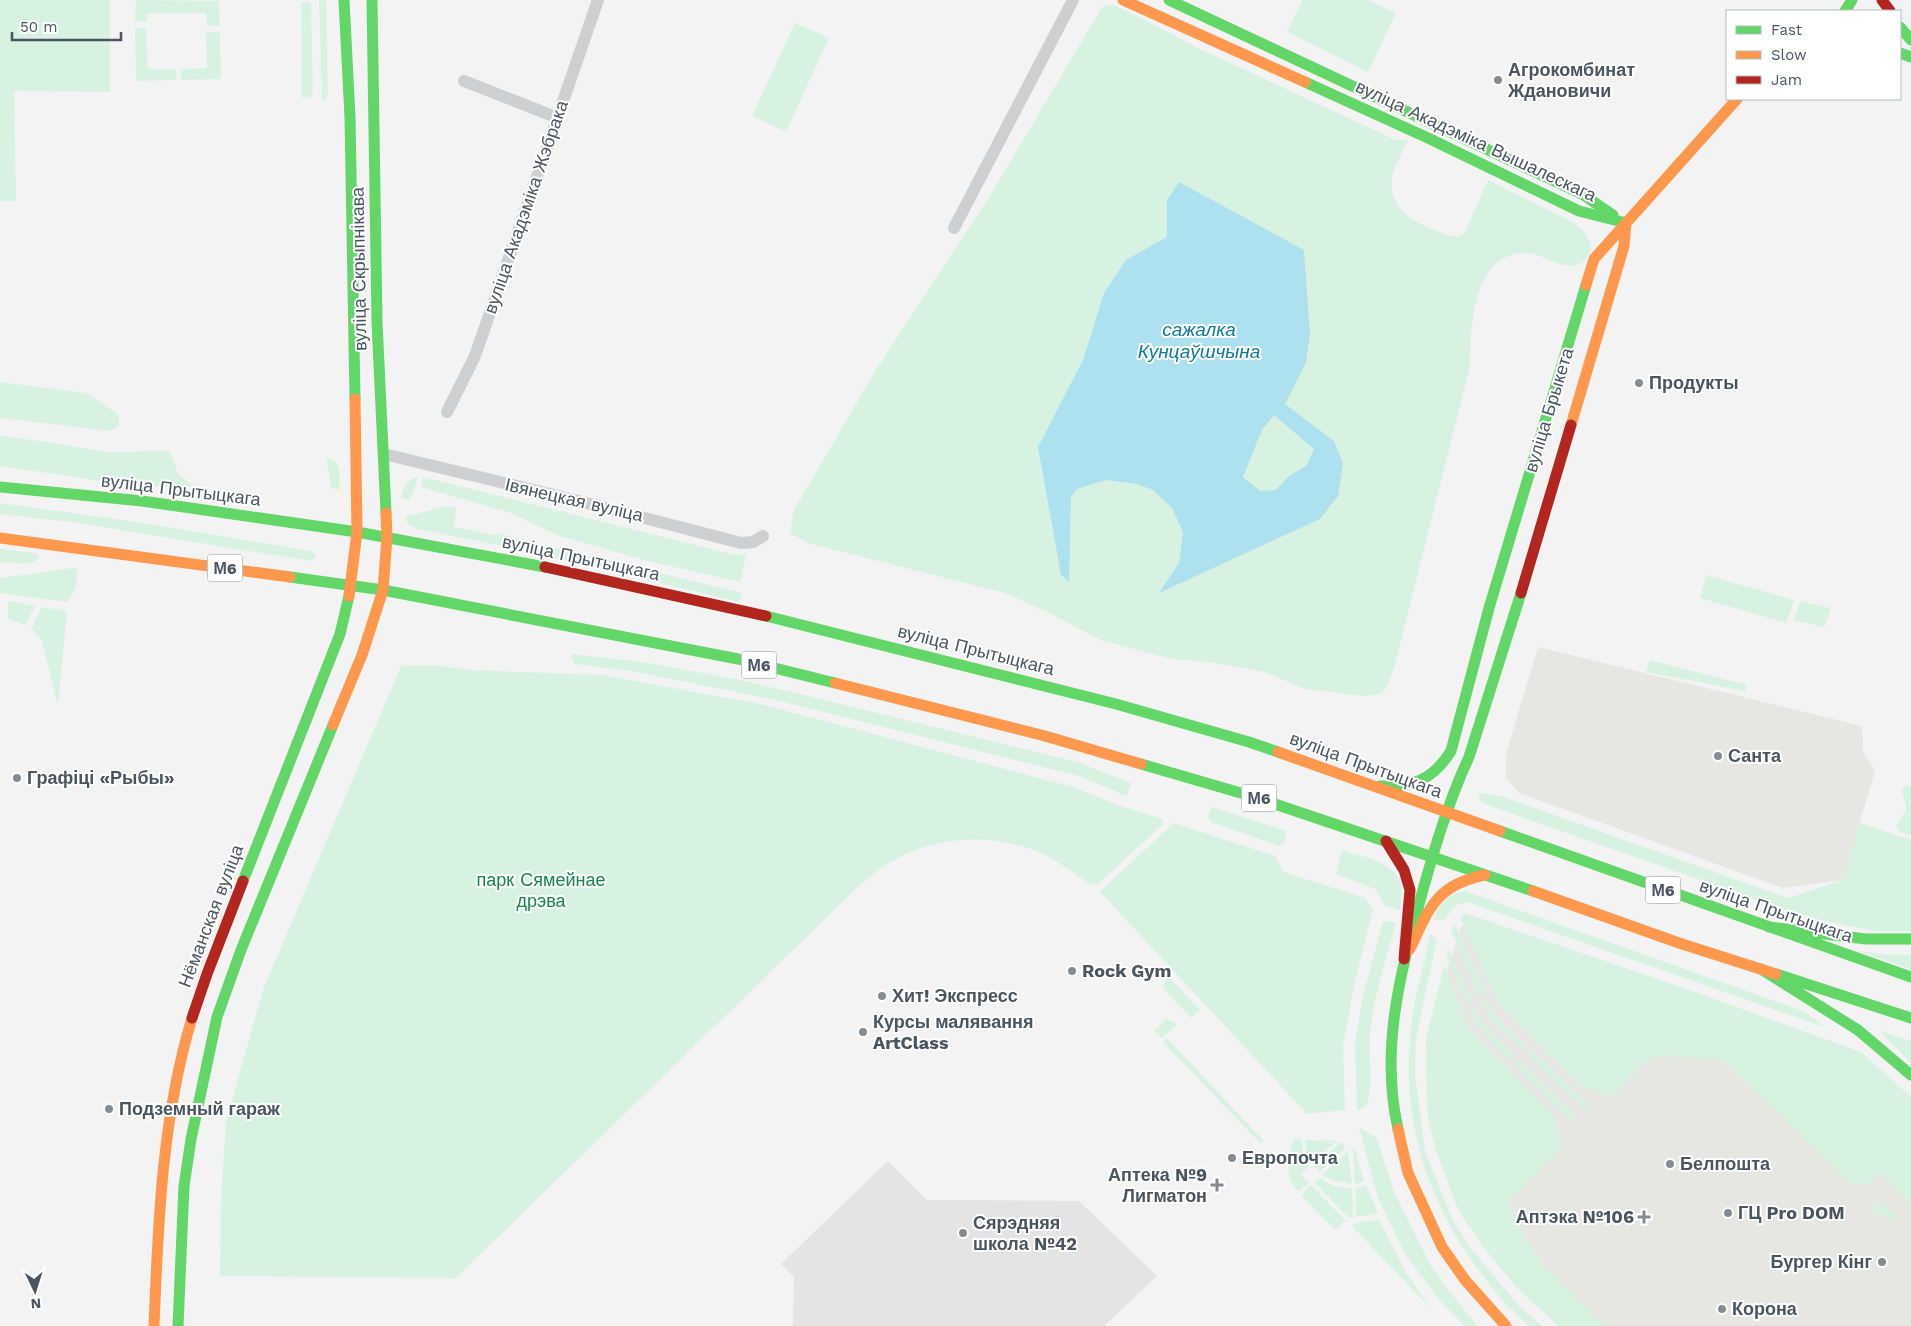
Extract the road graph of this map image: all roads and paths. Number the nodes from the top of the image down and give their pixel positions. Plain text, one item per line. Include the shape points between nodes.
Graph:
1 (344, 0) edge
2 (372, 0) edge
3 (598, 0) edge
4 (1073, 0) edge
5 (1123, 0) edge
6 (1169, 0) edge
7 (1901, 29) edge
8 (1911, 40) edge
9 (464, 81) dead end
10 (1736, 100) edge
11 (558, 118) junction
12 (1626, 223) junction
13 (954, 228) dead end
14 (1566, 398) junction
15 (448, 412) dead end
16 (384, 454) junction
17 (0, 487) edge
18 (357, 532) junction
19 (763, 536) dead end
20 (387, 537) junction
21 (0, 538) edge
22 (351, 586) junction
23 (383, 590) junction
24 (1501, 611) junction
25 (1371, 785) junction
26 (1448, 814) junction
27 (1386, 841) junction
28 (1432, 856) junction
29 (1485, 875) junction
30 (1769, 927) junction
31 (1911, 939) edge
32 (1404, 959) junction
33 (1762, 969) junction
34 (1911, 977) edge
35 (1911, 1018) edge
36 (1911, 1075) edge
37 (154, 1326) edge
38 (178, 1326) edge
39 (1506, 1326) edge

1 - 18 main road, вуліца Скрыпнікава via 350,117
2 - 16 main road, вуліца Скрыпнікава via 376,322
3 - 11 street, вуліца Акадэміка Жэбрака
4 - 13 street
5 - 12 main road, вуліца Акадэміка Вышалескага via 1428,138 1578,211
6 - 12 main road, вуліца Акадэміка Вышалескага via 1582,194
7 - 8 main road
9 - 11 street
10 - 12 main road, вуліца Брыкета
11 - 15 street, вуліца Акадэміка Жэбрака via 475,356
12 - 14 main road, вуліца Брыкета via 1624,246
12 - 14 main road, вуліца Брыкета via 1594,259
14 - 24 main road, вуліца Брыкета
14 - 24 main road, вуліца Брыкета
16 - 19 street, Івянецкая вуліца via 741,543 753,542
16 - 20 main road, вуліца Скрыпнікава
17 - 18 main road, вуліца Прытыцкага / М6 via 142,501
18 - 20 main road, вуліца Прытыцкага / М6
18 - 22 main road, Нёманская вуліца
20 - 23 main road
20 - 25 main road, вуліца Прытыцкага / М6 via 586,575 808,625 1116,704 1249,742
21 - 22 main road, М6
22 - 23 main road, М6
22 - 37 main road, Нёманская вуліца via 340,634 218,944 184,1048 160,1185
23 - 27 main road, М6 via 738,660 1016,729 1251,796
23 - 38 main road via 362,655 241,950 217,1017 184,1186
24 - 25 main road, вуліца Брыкета via 1445,762 1431,776 1414,784 1396,787
24 - 26 main road, вуліца Брыкета via 1469,757
25 - 26 main road, вуліца Прытыцкага / М6
26 - 28 main road, вуліца Брыкета
26 - 30 main road, вуліца Прытыцкага / М6
27 - 28 main road, М6
27 - 32 main road via 1398,858 1410,890
28 - 29 main road, М6
28 - 32 main road, вуліца Брыкета
29 - 32 main road via 1453,883 1436,898
29 - 33 main road, М6
30 - 31 main road via 1866,939
30 - 34 main road, вуліца Прытыцкага / М6
32 - 39 main road via 1390,1048 1394,1111 1408,1173 1442,1247 1465,1280
33 - 35 main road, М6
33 - 36 main road via 1858,1030

